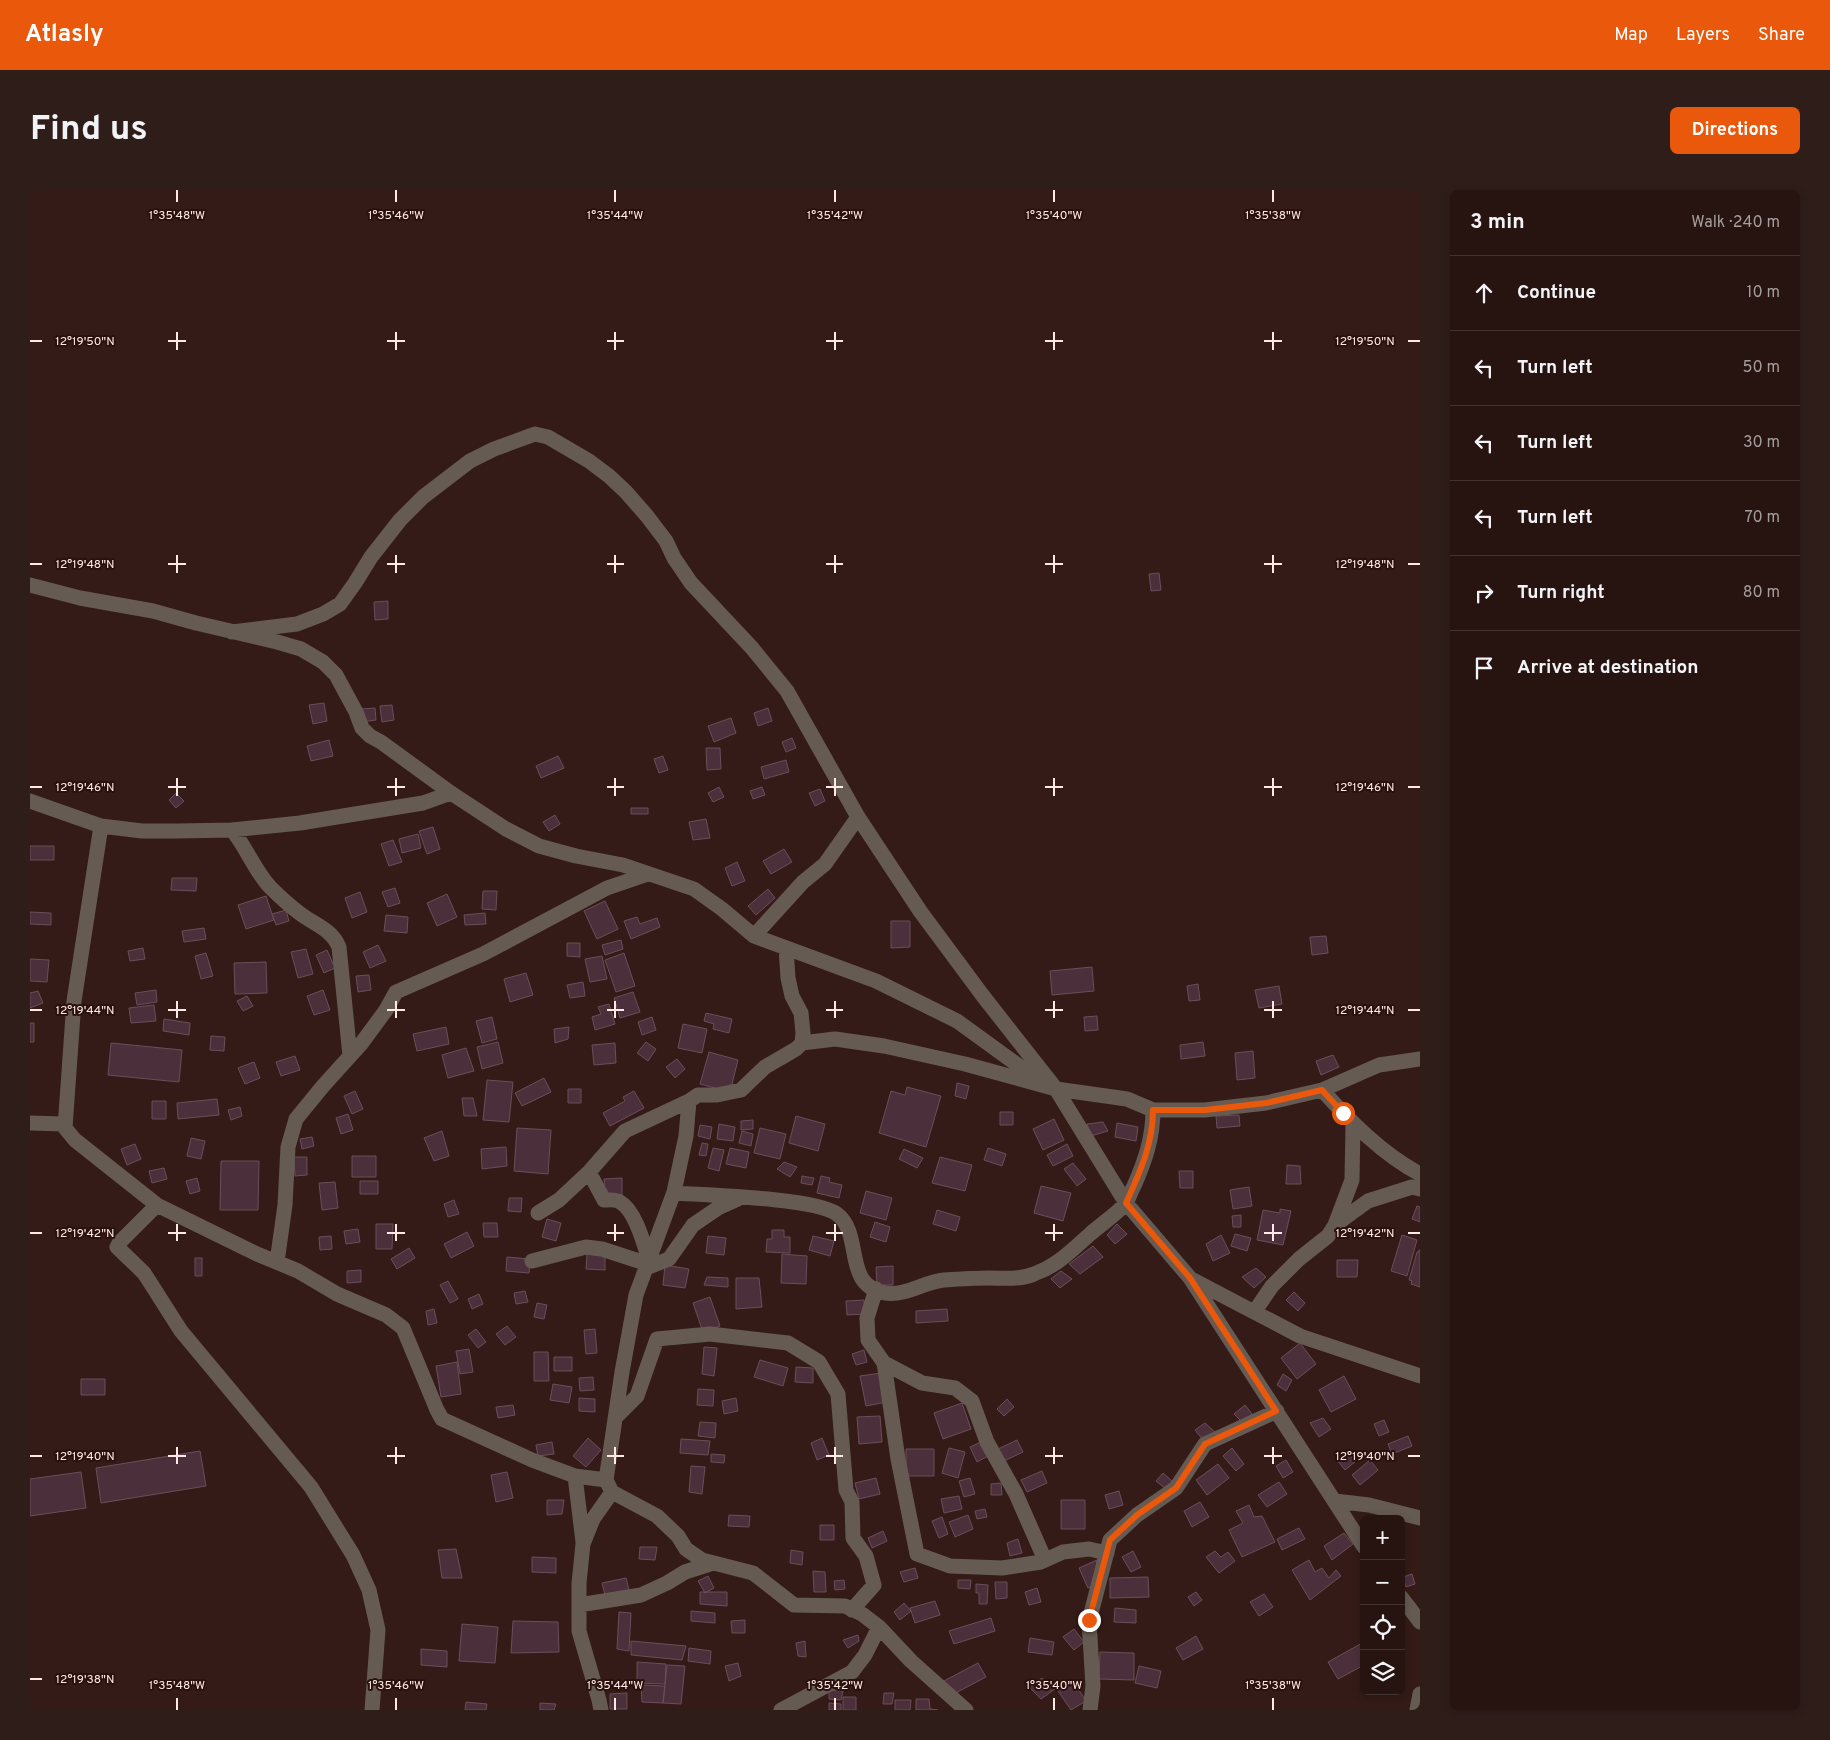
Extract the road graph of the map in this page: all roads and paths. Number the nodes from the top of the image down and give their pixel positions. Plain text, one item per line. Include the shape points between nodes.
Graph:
1 (30, 585) edge
2 (232, 632) junction
3 (452, 793) junction
4 (30, 801) edge
5 (858, 818) junction
6 (101, 826) junction
7 (232, 830) junction
8 (648, 874) junction
9 (754, 936) junction
10 (786, 948) junction
11 (802, 1043) junction
12 (350, 1056) junction
13 (1420, 1059) edge
14 (1056, 1089) junction
15 (1322, 1090) junction
16 (689, 1101) junction
17 (1153, 1110) junction
18 (30, 1123) edge
19 (64, 1124) junction
20 (1354, 1125) junction
21 (589, 1172) junction
22 (1420, 1174) edge
23 (1420, 1189) edge
24 (674, 1193) junction
25 (740, 1198) junction
26 (1126, 1203) junction
27 (157, 1205) junction
28 (538, 1213) dead end
29 (1335, 1225) junction
30 (532, 1261) dead end
31 (277, 1262) junction
32 (648, 1264) junction
33 (1190, 1278) junction
34 (876, 1289) junction
35 (1255, 1312) junction
36 (884, 1363) junction
37 (1420, 1376) edge
38 (1276, 1411) junction
39 (615, 1418) junction
40 (575, 1476) junction
41 (609, 1486) junction
42 (1334, 1501) junction
43 (1420, 1518) edge
44 (1360, 1541) edge
45 (583, 1544) junction
46 (1107, 1553) junction
47 (1044, 1560) junction
48 (714, 1563) junction
49 (1405, 1602) edge
50 (579, 1605) junction
51 (852, 1610) junction
52 (1420, 1622) edge
53 (879, 1626) junction
54 (1420, 1694) edge
55 (372, 1710) edge
56 (601, 1710) edge
57 (781, 1710) edge
58 (966, 1710) edge
59 (1090, 1710) edge
60 (1417, 1710) edge

1 - 2 street via 153,611
2 - 3 street via 301,649 323,662 336,675 362,728
2 - 5 street via 297,624 340,604 400,520 450,475 470,461 524,437 535,434 548,437 609,476 647,516 691,583 787,691
3 - 7 street via 423,803 383,810
3 - 8 street via 506,830 540,846
4 - 6 street
5 - 9 street via 825,864 803,882
5 - 14 street via 920,910
6 - 7 street via 142,831
6 - 19 street via 74,1001
7 - 12 street via 255,869 270,886 302,915 335,937 339,947
8 - 9 street via 694,889
8 - 12 street via 607,888 483,954 396,992 362,1044
9 - 10 street
10 - 11 street via 792,996 801,1013
10 - 14 street via 876,981 957,1020
11 - 14 street via 835,1039 884,1046
11 - 16 street via 765,1068 742,1090 698,1095
12 - 31 street via 296,1119 288,1147 285,1205
13 - 15 street via 1379,1065
14 - 17 street via 1127,1099
14 - 26 street
15 - 17 street via 1266,1103 1205,1110
15 - 20 street
16 - 21 street via 625,1131
16 - 24 street via 686,1136
17 - 26 street via 1153,1127 1144,1163
18 - 19 street
19 - 27 street via 75,1140
20 - 22 street
20 - 29 street via 1352,1180
21 - 28 street via 559,1200
21 - 32 street via 604,1200 618,1200 626,1206 637,1227
23 - 29 street via 1412,1188 1368,1201
24 - 25 street
24 - 32 street
25 - 32 street via 692,1225 669,1259
25 - 34 street via 832,1211 846,1225 856,1267 863,1281
26 - 33 street
26 - 34 street via 1064,1259 1033,1275 942,1280 900,1293
27 - 31 street
27 - 55 street via 117,1247 144,1273 181,1331 311,1487 353,1555 369,1590 378,1630
29 - 35 street via 1328,1236 1299,1258 1272,1286
30 - 32 street via 586,1247
31 - 40 street via 386,1316 403,1328 442,1419
32 - 39 street via 636,1295
33 - 35 street
33 - 38 street
34 - 36 street via 867,1318 868,1340
35 - 37 street via 1300,1336
36 - 47 street via 922,1383 955,1388 972,1401 987,1442 1016,1494
36 - 47 street via 898,1459 918,1554 950,1566 1002,1568
38 - 42 street
38 - 46 street via 1205,1444 1176,1488 1137,1515 1110,1540
39 - 41 street
39 - 51 street via 637,1396 657,1339 710,1334 788,1343 819,1362 838,1394 846,1490 852,1502 853,1538 866,1556 874,1585
40 - 41 street
40 - 45 street
41 - 45 street
41 - 48 street via 657,1516 678,1536 686,1549 702,1560
42 - 43 street via 1369,1504
42 - 44 street
45 - 50 street
46 - 47 street via 1089,1549 1063,1552
46 - 59 street via 1089,1620 1094,1686
48 - 50 street via 685,1572 641,1595
48 - 51 street via 753,1573 794,1605 845,1606
49 - 52 street
50 - 56 street via 579,1631
51 - 53 street
53 - 57 street via 865,1655 852,1672
53 - 58 street via 911,1661
54 - 60 street

